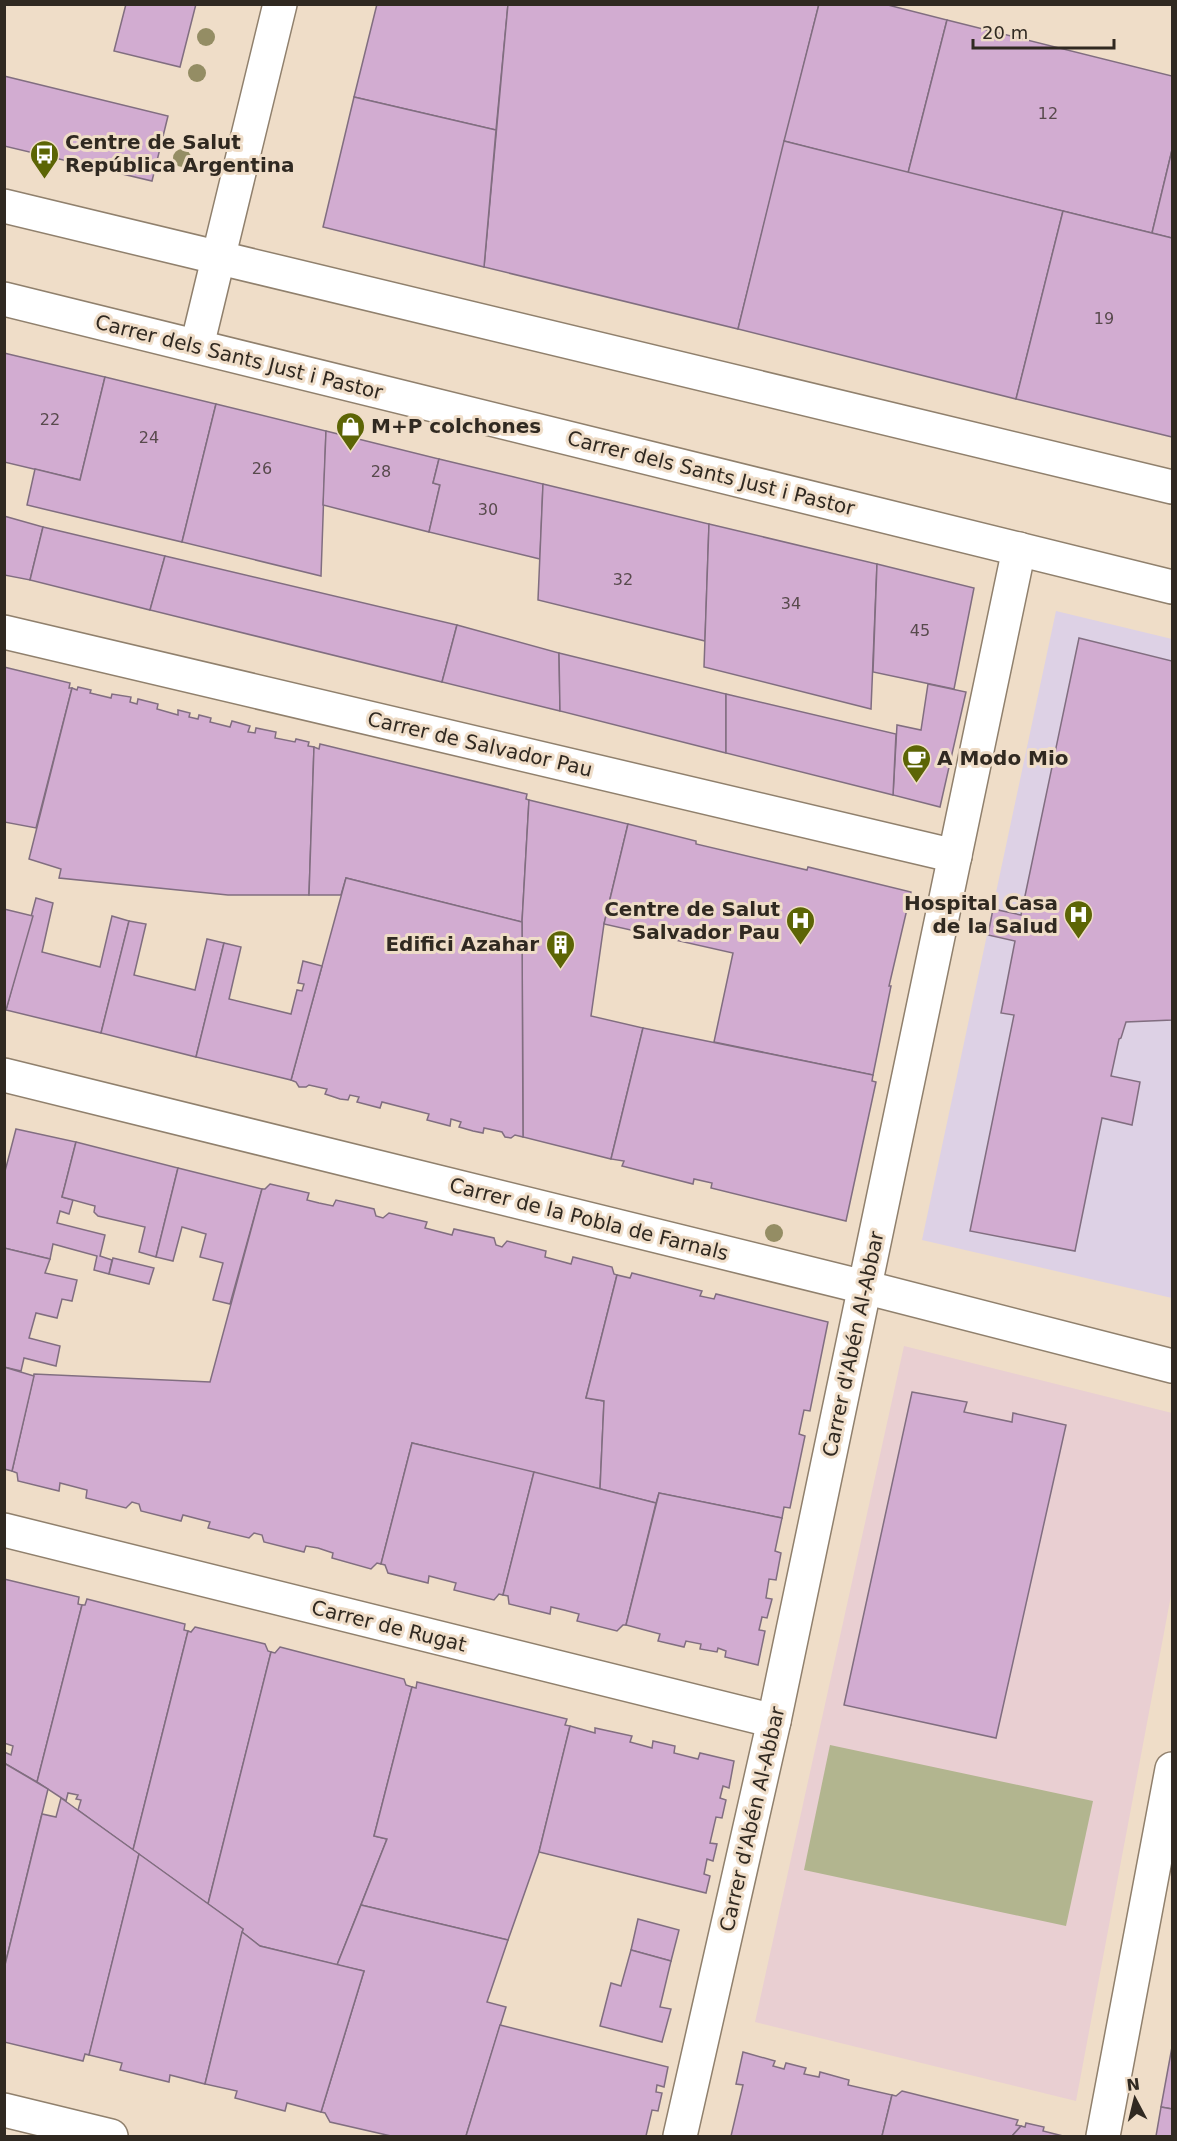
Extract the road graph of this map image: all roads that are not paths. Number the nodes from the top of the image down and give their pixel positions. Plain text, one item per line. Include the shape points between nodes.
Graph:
1 (280, 4) edge
2 (4, 206) edge
3 (218, 259) junction
4 (4, 299) edge
5 (197, 346) junction
6 (1173, 487) edge
7 (1019, 549) junction
8 (1173, 587) edge
9 (4, 632) edge
10 (955, 856) junction
11 (4, 1075) edge
12 (864, 1287) junction
13 (1173, 1366) edge
14 (4, 1530) edge
15 (774, 1721) junction
16 (1173, 1769) edge
17 (4, 2110) edge
18 (111, 2136) edge
19 (680, 2136) edge
20 (1103, 2136) edge

1 - 3 street
2 - 3 street
3 - 5 street
3 - 6 street
4 - 5 street, Carrer dels Sants Just i Pastor
5 - 7 street, Carrer dels Sants Just i Pastor
7 - 8 street, Carrer dels Sants Just i Pastor
7 - 10 street, Carrer d'Abén Al-Abbar
9 - 10 street, Carrer de Salvador Pau
10 - 12 street, Carrer d'Abén Al-Abbar
11 - 12 street, Carrer de la Pobla de Farnals
12 - 13 street, Carrer de la Pobla de Farnals
12 - 15 street, Carrer d'Abén Al-Abbar
14 - 15 street, Carrer de Rugat
15 - 19 street, Carrer d'Abén Al-Abbar
16 - 20 street
17 - 18 street

